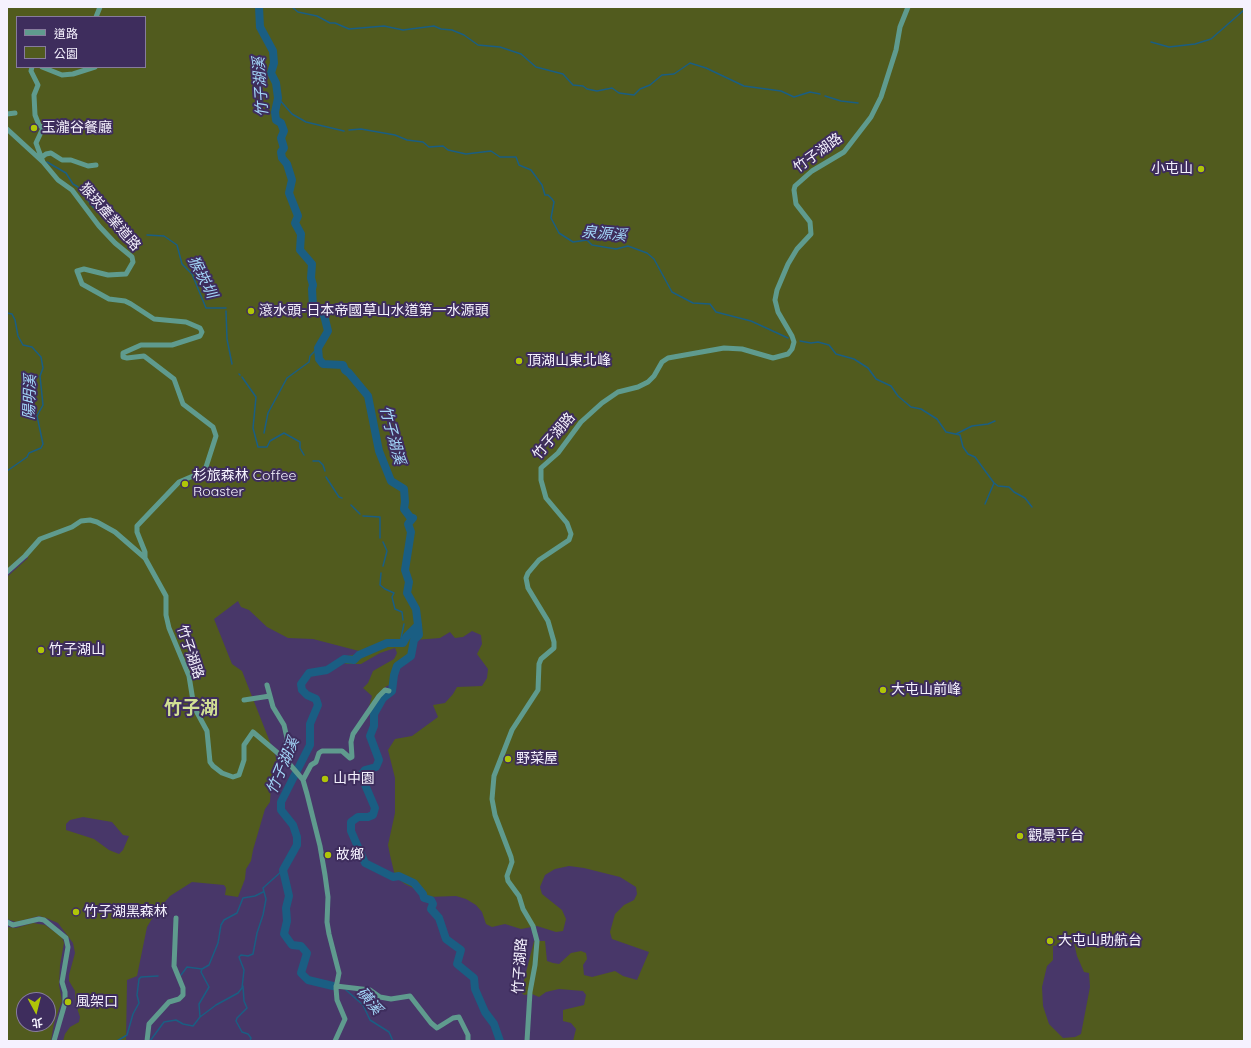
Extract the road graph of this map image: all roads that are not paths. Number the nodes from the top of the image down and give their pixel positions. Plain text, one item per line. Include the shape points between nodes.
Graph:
1 (908, 7) edge
2 (32, 68) edge
3 (44, 68) edge
4 (92, 68) edge
5 (15, 113) dead end
6 (7, 114) edge
7 (7, 129) edge
8 (42, 160) junction
9 (96, 165) dead end
10 (145, 558) junction
11 (7, 572) edge
12 (267, 685) dead end
13 (389, 691) dead end
14 (270, 696) junction
15 (244, 700) dead end
16 (286, 760) junction
17 (303, 780) junction
18 (176, 918) dead end
19 (7, 922) edge
20 (336, 986) junction
21 (54, 1041) edge
22 (147, 1041) edge
23 (336, 1041) edge
24 (468, 1041) edge
25 (527, 1041) edge

1 - 25 street, 竹子湖路 via 881,97 871,117 844,152 812,171 795,186 796,204 810,222 811,234 788,264 775,300 778,312 792,336 792,349 788,354 774,358 742,349 724,348 668,358 662,362 648,382 618,392 602,403 581,422 558,452 541,468 546,498 567,523 571,534 569,540 539,560 526,578 528,588 548,621 554,648 541,659 537,669 538,690 512,730 494,776 492,799 494,815 512,862 507,876 508,881 519,896 523,909 534,926 537,941
2 - 8 street, 猴崁產業道路 via 38,85 34,95 35,115 43,128 36,143
3 - 4 street via 62,75
5 - 6 street
7 - 8 street
8 - 9 street via 46,154 51,153 62,160 71,160 88,166
8 - 10 street, 猴崁產業道路 via 58,180 72,190 110,238 132,257 133,262 126,274 108,275 84,269 77,271 82,284 105,298 131,304 154,319 186,322 200,328 202,332 200,336 172,345 141,345 123,352 123,357 127,358 144,356 174,379 183,404 213,427 216,436 206,466 200,473 179,482 137,526
10 - 11 street, 竹子湖路 via 115,532 90,520 81,521 40,539
10 - 16 street, 竹子湖路 via 166,596 169,628 189,676 194,707 207,731 210,762 222,773 233,777 239,775 244,760 244,745 252,732
12 - 14 street
13 - 17 street via 385,690 379,696 353,734 350,742 352,756 350,758 342,751 322,751 318,753 316,762
14 - 15 street
14 - 16 street via 273,707 284,725 287,738
16 - 17 street, 竹子湖路
17 - 20 street, 竹子湖路 via 325,875 328,897 327,922 339,973
18 - 22 street via 174,966 183,996 179,1000 169,1002 149,1024
19 - 21 street via 13,926 44,920 66,938 68,947 62,982 65,1003
20 - 23 street, 竹子湖路 via 337,1000 345,1019
20 - 24 street via 370,990 380,997 392,999 410,996 437,1028 452,1018 459,1017 468,1035

